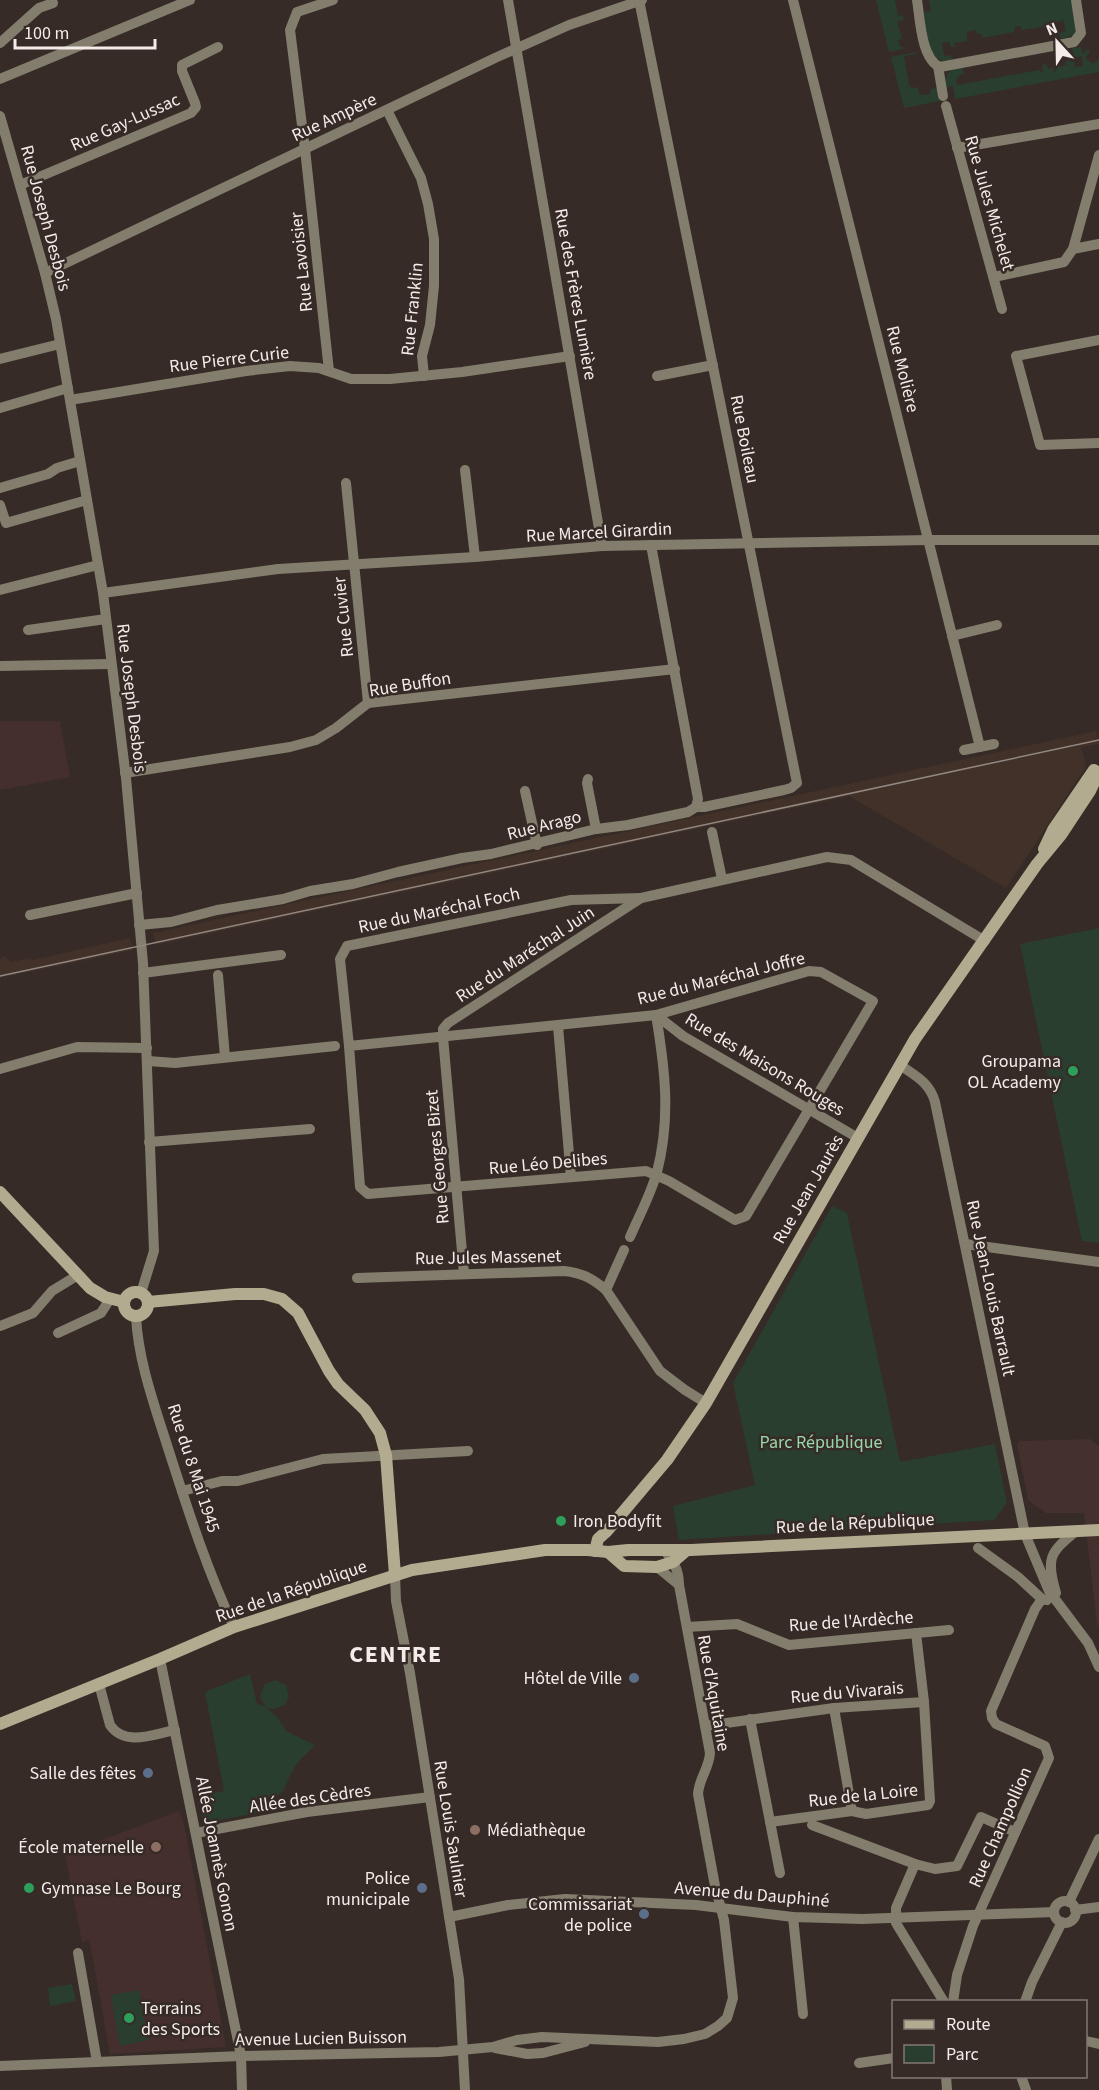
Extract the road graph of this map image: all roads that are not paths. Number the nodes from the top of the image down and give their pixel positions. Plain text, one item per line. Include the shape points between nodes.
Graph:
1 (190, 0) edge
2 (333, 0) edge
3 (508, 0) edge
4 (640, 0) edge
5 (793, 0) edge
6 (916, 0) edge
7 (1076, 0) edge
8 (52, 3) dead end
9 (169, 4) edge
10 (0, 43) edge
11 (218, 47) dead end
12 (516, 48) junction
13 (938, 66) junction
14 (0, 79) edge
15 (387, 110) junction
16 (0, 116) edge
17 (1099, 124) edge
18 (957, 148) junction
19 (305, 149) junction
20 (1099, 155) edge
21 (20, 185) junction
22 (1099, 244) edge
23 (1074, 249) junction
24 (45, 273) junction
25 (994, 277) junction
26 (1002, 309) dead end
27 (1099, 340) edge
28 (60, 344) junction
29 (570, 356) junction
30 (0, 359) edge
31 (713, 365) junction
32 (329, 371) junction
33 (424, 376) junction
34 (657, 376) dead end
35 (68, 388) junction
36 (70, 400) junction
37 (0, 408) edge
38 (1099, 443) edge
39 (80, 461) junction
40 (465, 470) dead end
41 (346, 483) dead end
42 (0, 488) edge
43 (87, 500) junction
44 (0, 505) edge
45 (928, 540) junction
46 (1099, 540) edge
47 (749, 543) junction
48 (651, 544) junction
49 (602, 546) junction
50 (475, 556) junction
51 (355, 564) junction
52 (98, 565) junction
53 (0, 591) edge
54 (103, 593) junction
55 (106, 619) junction
56 (997, 625) dead end
57 (28, 630) dead end
58 (952, 636) junction
59 (111, 664) junction
60 (0, 666) edge
61 (675, 669) junction
62 (368, 704) junction
63 (994, 744) dead end
64 (980, 747) junction
65 (964, 750) dead end
66 (1099, 764) edge
67 (1099, 772) edge
68 (125, 773) junction
69 (588, 780) dead end
70 (525, 791) dead end
71 (696, 807) junction
72 (596, 829) junction
73 (712, 832) dead end
74 (537, 845) junction
75 (1037, 864) junction
76 (722, 879) junction
77 (137, 893) junction
78 (640, 898) junction
79 (30, 915) dead end
80 (139, 925) junction
81 (985, 941) junction
82 (281, 955) dead end
83 (143, 973) junction
84 (218, 975) dead end
85 (656, 1015) junction
86 (558, 1026) junction
87 (442, 1037) junction
88 (335, 1046) dead end
89 (349, 1046) junction
90 (147, 1048) junction
91 (225, 1058) junction
92 (148, 1061) junction
93 (900, 1065) junction
94 (0, 1069) edge
95 (808, 1110) junction
96 (309, 1129) dead end
97 (858, 1138) junction
98 (149, 1142) junction
99 (656, 1175) junction
100 (571, 1177) junction
101 (457, 1187) junction
102 (0, 1192) edge
103 (630, 1237) dead end
104 (965, 1244) junction
105 (624, 1250) dead end
106 (1099, 1262) edge
107 (464, 1274) junction
108 (78, 1275) junction
109 (357, 1278) dead end
110 (606, 1290) junction
111 (145, 1298) junction
112 (110, 1299) junction
113 (124, 1302) junction
114 (136, 1316) junction
115 (0, 1326) edge
116 (58, 1332) dead end
117 (706, 1402) junction
118 (468, 1451) dead end
119 (386, 1455) junction
120 (182, 1491) junction
121 (1099, 1523) edge
122 (1099, 1530) edge
123 (607, 1531) junction
124 (1076, 1531) junction
125 (1025, 1533) junction
126 (978, 1548) dead end
127 (628, 1550) junction
128 (664, 1550) junction
129 (687, 1550) junction
130 (595, 1551) junction
131 (608, 1552) junction
132 (673, 1562) junction
133 (625, 1566) junction
134 (657, 1567) junction
135 (394, 1575) junction
136 (679, 1585) junction
137 (1042, 1599) junction
138 (1058, 1603) junction
139 (234, 1627) junction
140 (687, 1627) junction
141 (949, 1630) dead end
142 (915, 1633) junction
143 (1099, 1640) edge
144 (1088, 1643) junction
145 (160, 1659) junction
146 (1099, 1667) edge
147 (99, 1684) junction
148 (924, 1702) junction
149 (834, 1708) junction
150 (750, 1719) junction
151 (0, 1724) edge
152 (705, 1726) junction
153 (176, 1730) junction
154 (430, 1797) junction
155 (852, 1811) junction
156 (770, 1822) junction
157 (812, 1825) dead end
158 (1015, 1832) junction
159 (196, 1833) junction
160 (1099, 1839) edge
161 (915, 1864) junction
162 (780, 1873) dead end
163 (1072, 1906) junction
164 (1099, 1907) edge
165 (721, 1909) junction
166 (1054, 1912) junction
167 (977, 1916) junction
168 (449, 1917) junction
169 (793, 1917) junction
170 (896, 1917) junction
171 (1062, 1922) junction
172 (78, 1953) dead end
173 (943, 2000) edge
174 (953, 2000) edge
175 (1025, 2000) edge
176 (803, 2014) dead end
177 (591, 2040) junction
178 (493, 2047) junction
179 (462, 2050) junction
180 (241, 2056) junction
181 (892, 2058) edge
182 (98, 2062) junction
183 (859, 2063) dead end
184 (0, 2066) edge
185 (242, 2090) edge
186 (465, 2090) edge

1 - 9 street
2 - 19 street, Rue Lavoisier via 297,12 290,30
3 - 12 street, Rue des Frères Lumière
4 - 12 street, Rue Ampère
4 - 31 street, Rue Boileau
5 - 45 street, Rue Molière
6 - 13 street, Rue Jules Michelet via 927,53
7 - 13 street via 1081,33 1074,42
8 - 10 street via 39,9
9 - 14 street
11 - 21 street, Rue Gay-Lussac via 182,65 196,107 190,112
12 - 15 street, Rue Ampère
12 - 29 street, Rue des Frères Lumière
13 - 18 street, Rue Jules Michelet
15 - 19 street, Rue Ampère
15 - 33 street, Rue Franklin via 421,178 434,239 434,286 422,356
16 - 21 street, Rue Joseph Desbois
17 - 18 street
18 - 25 street, Rue Jules Michelet
19 - 24 street, Rue Ampère
19 - 32 street, Rue Lavoisier
20 - 23 street
21 - 24 street, Rue Joseph Desbois
22 - 23 street
23 - 25 street via 1064,262
24 - 28 street, Rue Joseph Desbois
25 - 26 street, Rue Jules Michelet
27 - 38 street via 1016,356 1040,445
28 - 30 street
28 - 35 street, Rue Joseph Desbois
29 - 33 street, Rue Pierre Curie
29 - 49 street, Rue des Frères Lumière
31 - 34 street
31 - 47 street, Rue Boileau
32 - 33 street, Rue Pierre Curie via 351,379
32 - 36 street, Rue Pierre Curie via 290,366
35 - 36 street, Rue Joseph Desbois
35 - 37 street
36 - 39 street, Rue Joseph Desbois
39 - 42 street
39 - 43 street, Rue Joseph Desbois
40 - 50 street
41 - 51 street, Rue Cuvier
43 - 44 street via 6,523
43 - 52 street, Rue Joseph Desbois
45 - 46 street, Rue Marcel Girardin
45 - 47 street, Rue Marcel Girardin
45 - 58 street, Rue Molière
47 - 48 street, Rue Marcel Girardin
47 - 71 street, Rue Boileau via 797,783 784,790
48 - 49 street, Rue Marcel Girardin
48 - 61 street
49 - 50 street, Rue Marcel Girardin
50 - 51 street, Rue Marcel Girardin
51 - 54 street, Rue Marcel Girardin via 278,569
51 - 62 street, Rue Cuvier
52 - 53 street
52 - 54 street, Rue Joseph Desbois
54 - 55 street, Rue Joseph Desbois
55 - 57 street
55 - 59 street, Rue Joseph Desbois
56 - 58 street
58 - 64 street, Rue Molière
59 - 60 street
59 - 68 street, Rue Joseph Desbois
61 - 62 street, Rue Buffon
61 - 71 street via 698,799
62 - 68 street, Rue Buffon via 316,740
63 - 64 street
64 - 65 street
66 - 75 main road, Rue Jean Jaurès via 1053,830
67 - 75 main road, Rue Jean Jaurès via 1061,835
68 - 77 street, Rue Joseph Desbois
69 - 72 street
70 - 74 street
71 - 72 street, Rue Arago via 688,812
72 - 74 street, Rue Arago
73 - 76 street
74 - 80 street, Rue Arago via 171,922
75 - 81 main road, Rue Jean Jaurès
76 - 78 street, Rue du Maréchal Juin
76 - 81 street, Rue du Maréchal Juin via 827,857 851,860
77 - 79 street
77 - 80 street, Rue Joseph Desbois
78 - 87 street, Rue du Maréchal Juin via 448,1023
78 - 89 street, Rue du Maréchal Foch via 571,900 347,946 340,959
80 - 83 street, Rue Joseph Desbois
81 - 93 main road, Rue Jean Jaurès
82 - 83 street
83 - 90 street, Rue Joseph Desbois
84 - 91 street
85 - 86 street, Rue du Maréchal Joffre
85 - 95 street, Rue des Maisons Rouges via 683,1036
85 - 95 street, Rue du Maréchal Joffre via 809,971 821,972 873,1001
85 - 99 street via 666,1078 665,1136
86 - 87 street, Rue du Maréchal Joffre
86 - 100 street
87 - 89 street
87 - 101 street, Rue Georges Bizet
88 - 91 street
89 - 101 street, Rue Léo Delibes via 360,1187 368,1194
90 - 92 street, Rue Joseph Desbois
90 - 94 street via 77,1047
91 - 92 street via 175,1063
92 - 98 street, Rue Joseph Desbois
93 - 97 main road, Rue Jean Jaurès
93 - 104 street, Rue Jean-Louis Barrault via 933,1094
95 - 97 street, Rue des Maisons Rouges
95 - 99 street, Rue Léo Delibes via 746,1216 735,1220
96 - 98 street
97 - 117 main road, Rue Jean Jaurès
98 - 111 street, Rue Joseph Desbois via 154,1251
99 - 100 street, Rue Léo Delibes via 646,1171
99 - 103 street
100 - 101 street, Rue Léo Delibes
101 - 107 street, Rue Georges Bizet
102 - 108 main road
104 - 106 street
104 - 125 street, Rue Jean-Louis Barrault
105 - 110 street
107 - 109 street, Rue Jules Massenet
107 - 110 street, Rue Jules Massenet via 582,1273
108 - 112 main road via 95,1292
108 - 115 street via 52,1291 33,1313
110 - 117 street, Rue Jules Massenet via 660,1371
111 - 113 main road via 130,1293
111 - 114 main road via 144,1313
111 - 119 main road via 252,1293 282,1299 306,1324 328,1371 374,1420
112 - 113 main road
112 - 116 street via 101,1313
113 - 114 main road via 126,1310
114 - 120 street, Rue du 8 Mai 1945 via 144,1368
117 - 123 main road, Rue Jean Jaurès via 667,1460
118 - 119 street
119 - 120 street via 323,1460
119 - 135 main road
120 - 139 street, Rue du 8 Mai 1945 via 210,1574
121 - 125 main road, Rue de la République
122 - 124 main road, Rue de la République
123 - 130 main road, Rue Jean Jaurès via 598,1539
123 - 131 main road
124 - 125 main road, Rue de la République
124 - 138 street via 1053,1553 1050,1571
125 - 129 main road, Rue de la République
125 - 138 street, Rue Jean-Louis Barrault via 1042,1578
126 - 137 street
127 - 128 main road, Rue de la République
127 - 131 main road, Rue de la République
127 - 133 main road via 623,1557
128 - 129 main road, Rue de la République
128 - 132 street, Rue d'Aquitaine
129 - 132 main road
130 - 131 main road, Rue de la République
130 - 135 main road, Rue de la République via 545,1550
131 - 133 main road
132 - 134 main road
132 - 136 street, Rue d'Aquitaine
133 - 134 main road
134 - 136 street
135 - 139 main road, Rue de la République
135 - 154 street, Rue Louis Saulnier
136 - 140 street, Rue d'Aquitaine
137 - 138 street
137 - 158 street, Rue Champollion via 991,1711 996,1724 1045,1746 1048,1751
138 - 144 street, Rue Jean-Louis Barrault
139 - 145 main road, Rue de la République
140 - 142 street, Rue de l'Ardèche via 737,1624 789,1645
140 - 152 street, Rue d'Aquitaine
141 - 142 street, Rue de l'Ardèche
142 - 148 street, Rue du Vivarais
143 - 144 street
144 - 146 street, Rue Jean-Louis Barrault
145 - 147 main road, Rue de la République
145 - 153 street, Allée Joannès Gonon
147 - 151 main road, Rue de la République
147 - 153 street via 113,1729 131,1738
148 - 149 street, Rue du Vivarais
148 - 155 street, Rue de la Loire via 928,1805 866,1814
149 - 150 street, Rue du Vivarais
149 - 155 street
150 - 152 street, Rue du Vivarais
150 - 156 street
152 - 165 street, Rue d'Aquitaine via 709,1764 698,1785 698,1794
153 - 159 street, Allée Joannès Gonon
154 - 159 street, Allée des Cèdres via 307,1812
154 - 168 street, Rue Louis Saulnier
155 - 156 street, Rue de la Loire
156 - 162 street
157 - 161 street
158 - 161 street via 981,1817 957,1866 935,1869
158 - 167 street, Rue Champollion
159 - 180 street, Allée Joannès Gonon
160 - 163 street
161 - 170 street via 896,1908
163 - 164 street
163 - 166 street via 1059,1903
163 - 171 street via 1072,1920
165 - 168 street, Avenue du Dauphiné via 565,1899
165 - 169 street, Avenue du Dauphiné
165 - 177 street, Rue d'Aquitaine via 733,1998 727,2018 705,2034 684,2039
166 - 167 street, Avenue du Dauphiné
166 - 171 street
167 - 170 street, Avenue du Dauphiné
167 - 174 street, Rue Champollion via 957,1975
168 - 179 street, Rue Louis Saulnier via 459,1979
169 - 170 street, Avenue du Dauphiné
169 - 176 street
170 - 173 street via 899,1930
171 - 175 street
172 - 182 street
177 - 178 street, Rue d'Aquitaine via 542,2037
177 - 178 street, Rue d'Aquitaine via 543,2053
178 - 179 street, Rue d'Aquitaine
179 - 180 street, Avenue Lucien Buisson
179 - 186 street, Rue Louis Saulnier
180 - 182 street, Avenue Lucien Buisson
180 - 185 street, Allée Joannès Gonon
181 - 183 street
182 - 184 street, Avenue Lucien Buisson

